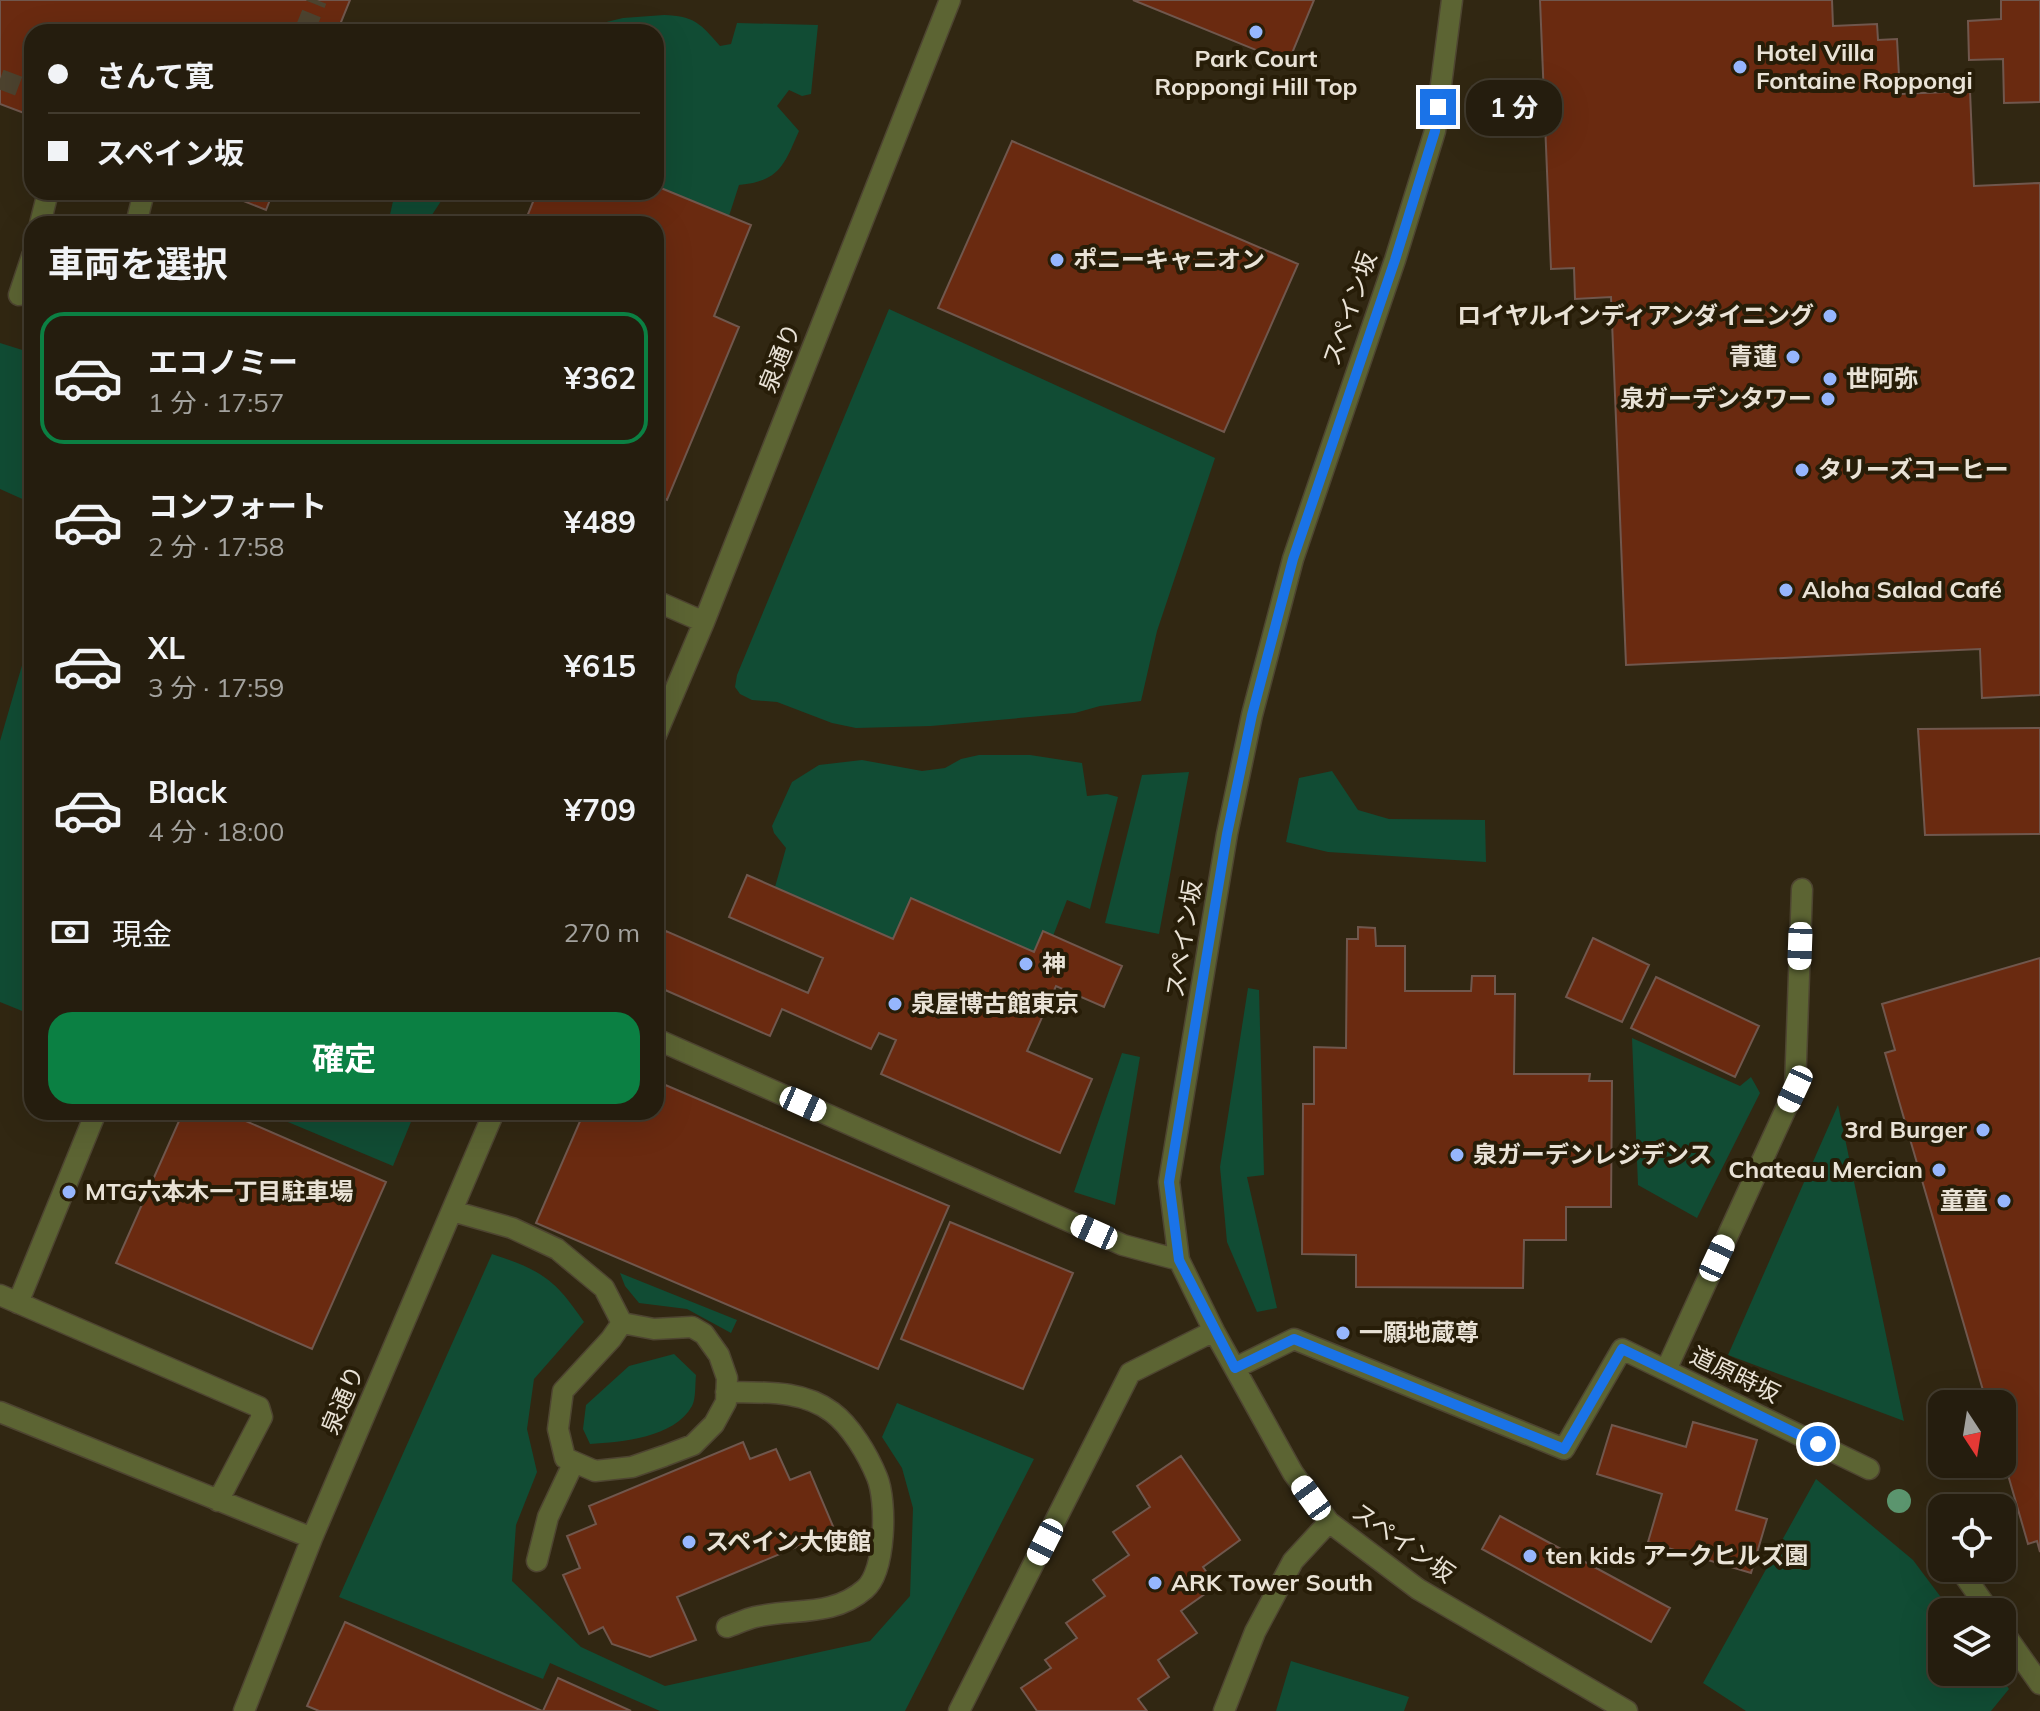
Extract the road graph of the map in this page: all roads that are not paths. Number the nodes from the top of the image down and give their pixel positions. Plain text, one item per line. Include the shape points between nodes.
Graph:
1 (950, 0) edge
2 (1452, 0) edge
3 (664, 604) edge
4 (704, 622) junction
5 (664, 716) edge
6 (1802, 889) dead end
7 (664, 1043) edge
8 (92, 1120) edge
9 (491, 1120) edge
10 (452, 1211) junction
11 (1179, 1260) junction
12 (9, 1299) edge
13 (622, 1323) junction
14 (1214, 1331) junction
15 (1235, 1368) junction
16 (1666, 1370) junction
17 (726, 1392) junction
18 (0, 1412) edge
19 (574, 1462) junction
20 (1869, 1469) dead end
21 (218, 1501) junction
22 (1329, 1522) junction
23 (312, 1538) junction
24 (537, 1561) dead end
25 (727, 1627) dead end
26 (2016, 1650) edge
27 (2040, 1684) edge
28 (244, 1711) edge
29 (959, 1711) edge
30 (1224, 1711) edge
31 (1627, 1711) edge

1 - 4 street, 泉通り
2 - 11 street, スペイン坂 via 1435,131 1293,559 1252,715 1169,1182
3 - 4 street
4 - 5 street, 泉通り
6 - 16 street via 1795,1089
7 - 11 street via 1123,1245
8 - 12 street
9 - 10 street, 泉通り
10 - 13 street via 512,1228 557,1249 604,1288
10 - 23 street, 泉通り
11 - 14 street, スペイン坂
12 - 21 street via 259,1407 262,1417
13 - 17 street via 654,1329 692,1327 704,1334 719,1355
13 - 19 street via 563,1391 558,1429 565,1458
14 - 15 street, スペイン坂
14 - 29 street via 1130,1373
15 - 16 street, 道原時坂 via 1294,1339 1564,1449 1622,1349
15 - 22 street, スペイン坂 via 1293,1473
16 - 20 street, 道原時坂
17 - 19 street via 714,1424 693,1445 632,1467 595,1471
17 - 25 street via 788,1393 832,1412 878,1479 883,1510 881,1551 874,1579 866,1588 841,1606 756,1617
18 - 21 street
19 - 24 street via 548,1517
21 - 23 street
22 - 30 street via 1293,1561 1255,1632
22 - 31 street, スペイン坂 via 1418,1589
23 - 28 street, 泉通り
26 - 27 street

